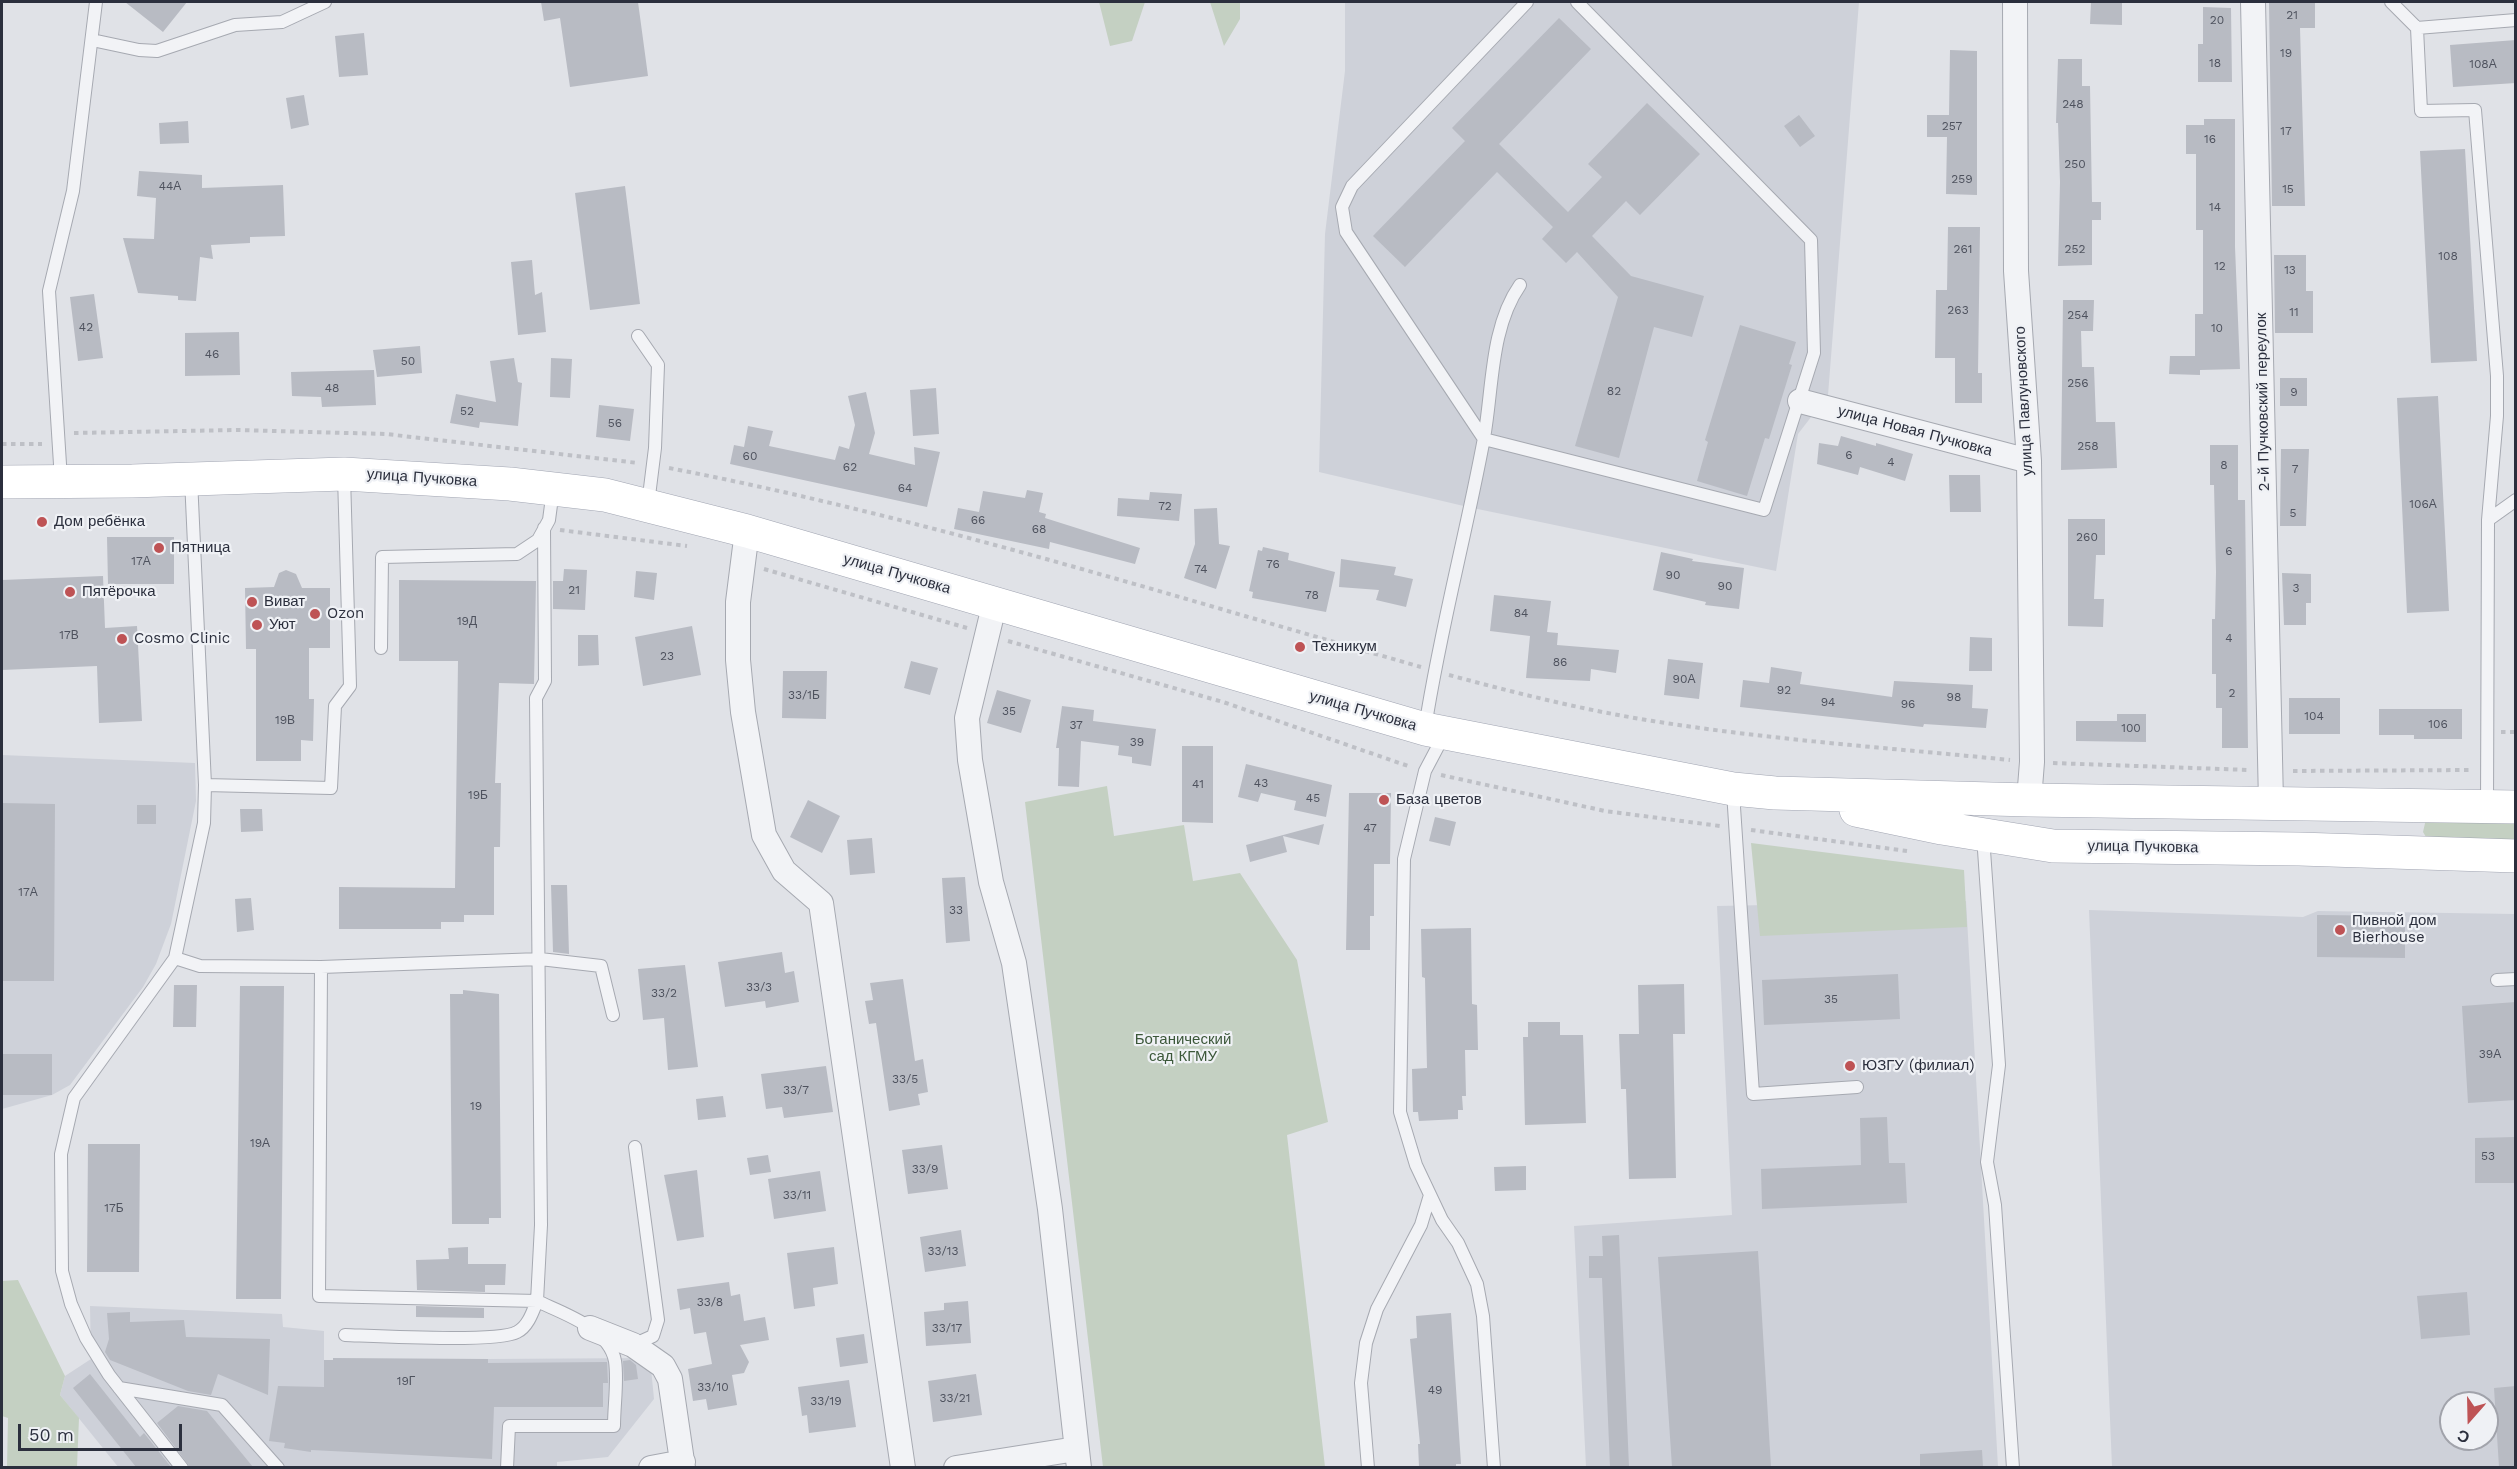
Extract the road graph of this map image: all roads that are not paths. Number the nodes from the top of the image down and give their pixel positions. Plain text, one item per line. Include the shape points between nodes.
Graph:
1 (96, 2) edge
2 (325, 2) edge
3 (1527, 2) edge
4 (1577, 2) edge
5 (2015, 2) edge
6 (2253, 2) edge
7 (2391, 2) edge
8 (2516, 20) edge
9 (2417, 28) junction
10 (92, 40) junction
11 (1520, 285) dead end
12 (639, 336) dead end
13 (1800, 401) junction
14 (1484, 439) junction
15 (2029, 461) junction
16 (344, 474) junction
17 (191, 478) junction
18 (2, 482) edge
19 (61, 482) junction
20 (553, 489) junction
21 (2516, 500) edge
22 (648, 504) junction
23 (2488, 520) junction
24 (544, 528) junction
25 (747, 531) junction
26 (995, 602) junction
27 (381, 648) dead end
28 (1435, 732) junction
29 (205, 785) junction
30 (2271, 786) junction
31 (1733, 789) junction
32 (1775, 793) junction
33 (2017, 799) junction
34 (2403, 805) junction
35 (2501, 806) edge
36 (1993, 836) junction
37 (2403, 854) junction
38 (2516, 856) edge
39 (175, 958) junction
40 (540, 959) junction
41 (321, 968) junction
42 (2516, 979) edge
43 (2497, 980) dead end
44 (613, 1016) dead end
45 (1857, 1088) dead end
46 (635, 1146) dead end
47 (1430, 1195) junction
48 (537, 1301) junction
49 (590, 1328) junction
50 (345, 1335) dead end
51 (633, 1345) junction
52 (119, 1388) junction
53 (1077, 1458) edge
54 (683, 1465) edge
55 (182, 1467) edge
56 (278, 1467) edge
57 (507, 1467) edge
58 (651, 1467) edge
59 (903, 1467) edge
60 (956, 1467) edge
61 (1368, 1467) edge
62 (1494, 1467) edge
63 (2013, 1467) edge

1 - 10 lane
2 - 10 lane via 282,22 235,26 157,51
3 - 14 lane via 1352,186 1342,207 1346,232
4 - 13 lane via 1811,240 1814,353
5 - 15 street, улица Павлуновского via 2016,271
6 - 30 street, 2-й Пучковский переулок
7 - 9 lane
8 - 9 lane
9 - 23 lane via 2421,111 2475,110 2498,376
10 - 19 lane via 72,191 49,291
11 - 14 lane via 1510,299 1501,326
12 - 22 lane via 658,365
13 - 14 lane via 1764,510
13 - 15 street, улица Новая Пучковка
14 - 28 lane via 1434,670
15 - 33 street, улица Павлуновского via 2032,762
16 - 17 main road, улица Пучковка
16 - 20 main road, улица Пучковка
16 - 29 lane via 350,686 335,706 330,788
17 - 19 main road, улица Пучковка
17 - 29 lane
18 - 19 main road, улица Пучковка
20 - 22 main road, улица Пучковка
20 - 24 lane
21 - 23 lane
22 - 25 main road, улица Пучковка
23 - 35 lane via 2487,770
24 - 27 lane via 538,540 517,554 382,557
24 - 40 lane via 545,681 536,698
25 - 26 main road, улица Пучковка
25 - 59 street via 738,602 743,712 764,835 784,871 821,903
26 - 28 main road, улица Пучковка
26 - 53 street via 967,718 970,760 991,882 1014,963 1050,1209
28 - 31 main road, улица Пучковка
28 - 47 lane via 1410,826 1402,901 1400,1112
29 - 39 lane via 204,823
30 - 33 main road, улица Пучковка
30 - 34 main road, улица Пучковка
31 - 32 main road, улица Пучковка
31 - 45 lane via 1753,1094
32 - 33 main road, улица Пучковка
32 - 36 main road, улица Пучковка
33 - 36 street, улица Павлуновского
34 - 35 main road, улица Пучковка
34 - 37 main road
36 - 37 main road, улица Пучковка via 2053,846
36 - 63 lane via 1999,1065 1987,1162 1995,1205
37 - 38 main road, улица Пучковка
39 - 41 lane via 200,966
39 - 52 lane via 74,1098 61,1154 62,1271 70,1304 86,1338
40 - 41 lane
40 - 44 lane via 601,966
40 - 48 lane via 541,1225
41 - 48 lane via 319,1296
42 - 43 lane
46 - 51 lane via 658,1320 653,1336
47 - 61 lane via 1421,1225 1377,1309 1366,1343 1361,1383
47 - 62 lane via 1477,1284 1483,1316
48 - 49 lane
48 - 50 lane via 518,1332 493,1337
49 - 51 street
49 - 57 lane via 607,1343 615,1360 614,1426 509,1426
51 - 54 street via 663,1366 670,1379
52 - 55 lane
52 - 56 lane via 222,1405
53 - 60 street
54 - 58 street

